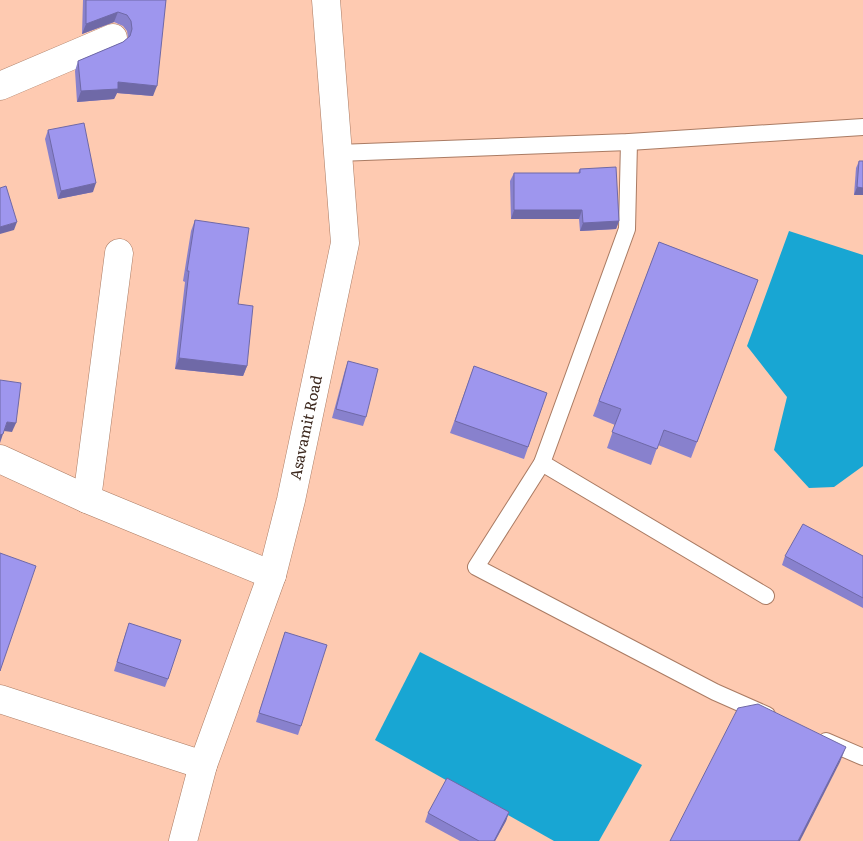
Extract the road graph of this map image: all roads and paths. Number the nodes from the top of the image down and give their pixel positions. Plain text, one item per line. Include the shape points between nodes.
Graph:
1 (326, 0) edge
2 (113, 38) dead end
3 (0, 86) edge
4 (863, 127) edge
5 (629, 142) junction
6 (338, 153) junction
7 (119, 253) dead end
8 (0, 459) edge
9 (542, 463) junction
10 (87, 499) junction
11 (272, 575) junction
12 (766, 596) dead end
13 (0, 699) edge
14 (785, 722) edge
15 (811, 734) edge
16 (863, 757) edge
17 (203, 765) junction
18 (183, 841) edge

1 - 6 street, Asavamit Road
2 - 3 street
4 - 5 lane
5 - 6 lane
5 - 9 lane via 627,229
6 - 11 street, Asavamit Road via 345,243
7 - 10 street
8 - 10 street
9 - 12 lane
9 - 14 lane via 476,567 715,692
10 - 11 street
11 - 17 street, Asavamit Road
13 - 17 street
15 - 16 lane
17 - 18 street, Asavamit Road

